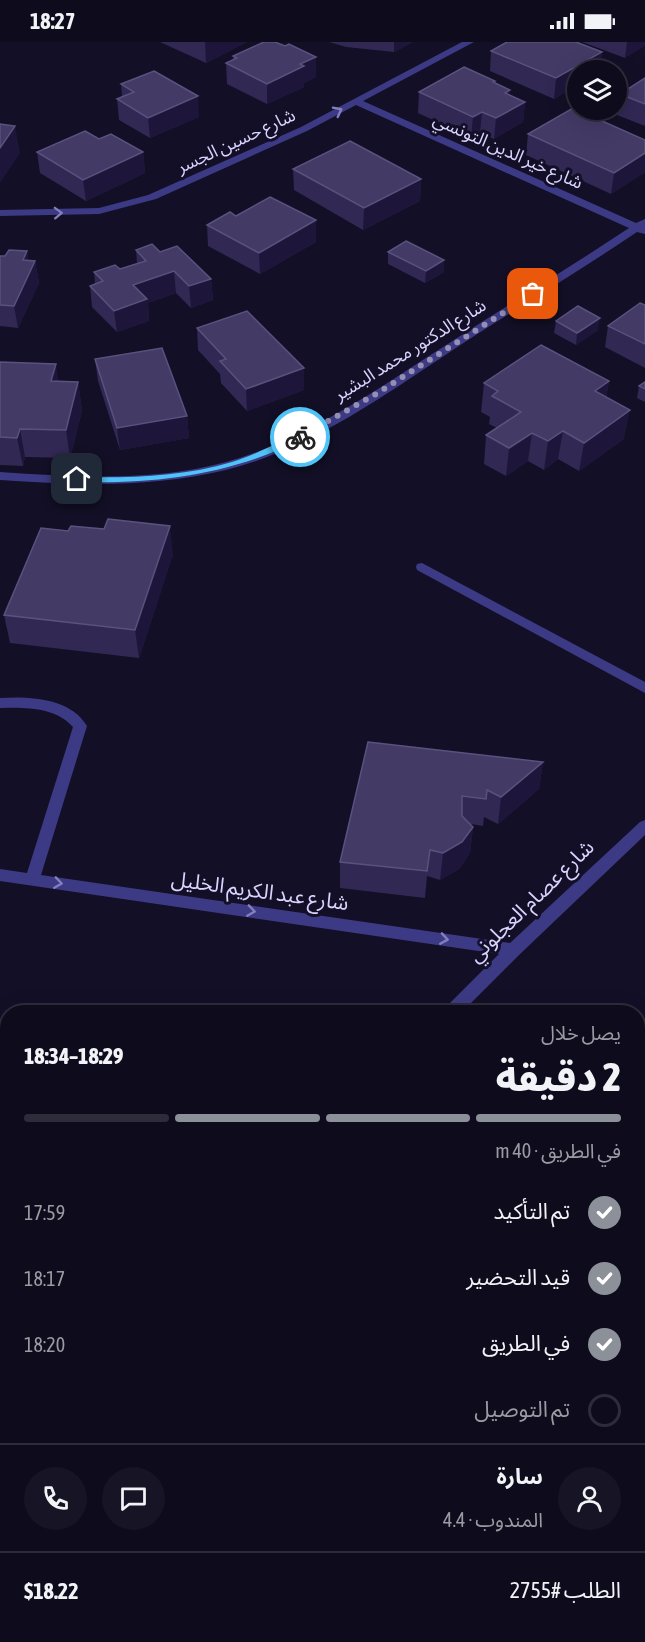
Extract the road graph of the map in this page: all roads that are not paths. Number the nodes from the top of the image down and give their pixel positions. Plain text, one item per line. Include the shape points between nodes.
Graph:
1 (469, 42) edge
2 (357, 102) junction
3 (0, 213) edge
4 (642, 227) edge
5 (0, 476) edge
6 (422, 567) dead end
7 (645, 688) edge
8 (0, 703) edge
9 (645, 826) edge
10 (0, 875) edge
11 (32, 880) junction
12 (513, 950) junction
13 (459, 1005) edge

1 - 2 street, شارع حسين الجسر
3 -> 2 street, شارع حسين الجسر via 88,212 127,205 192,181
2 - 4 street, شارع خير الدين التونسي
4 - 5 street, شارع الدكتور محمد البشير via 376,394 268,452 226,466 175,476 128,480
6 - 7 street
8 - 11 street via 60,708 74,716 80,726
9 - 12 street, شارع عصام العجلوني
10 - 11 street, شارع عبد الكريم الخليل
11 -> 12 street, شارع عبد الكريم الخليل
12 - 13 street, شارع عصام العجلوني

